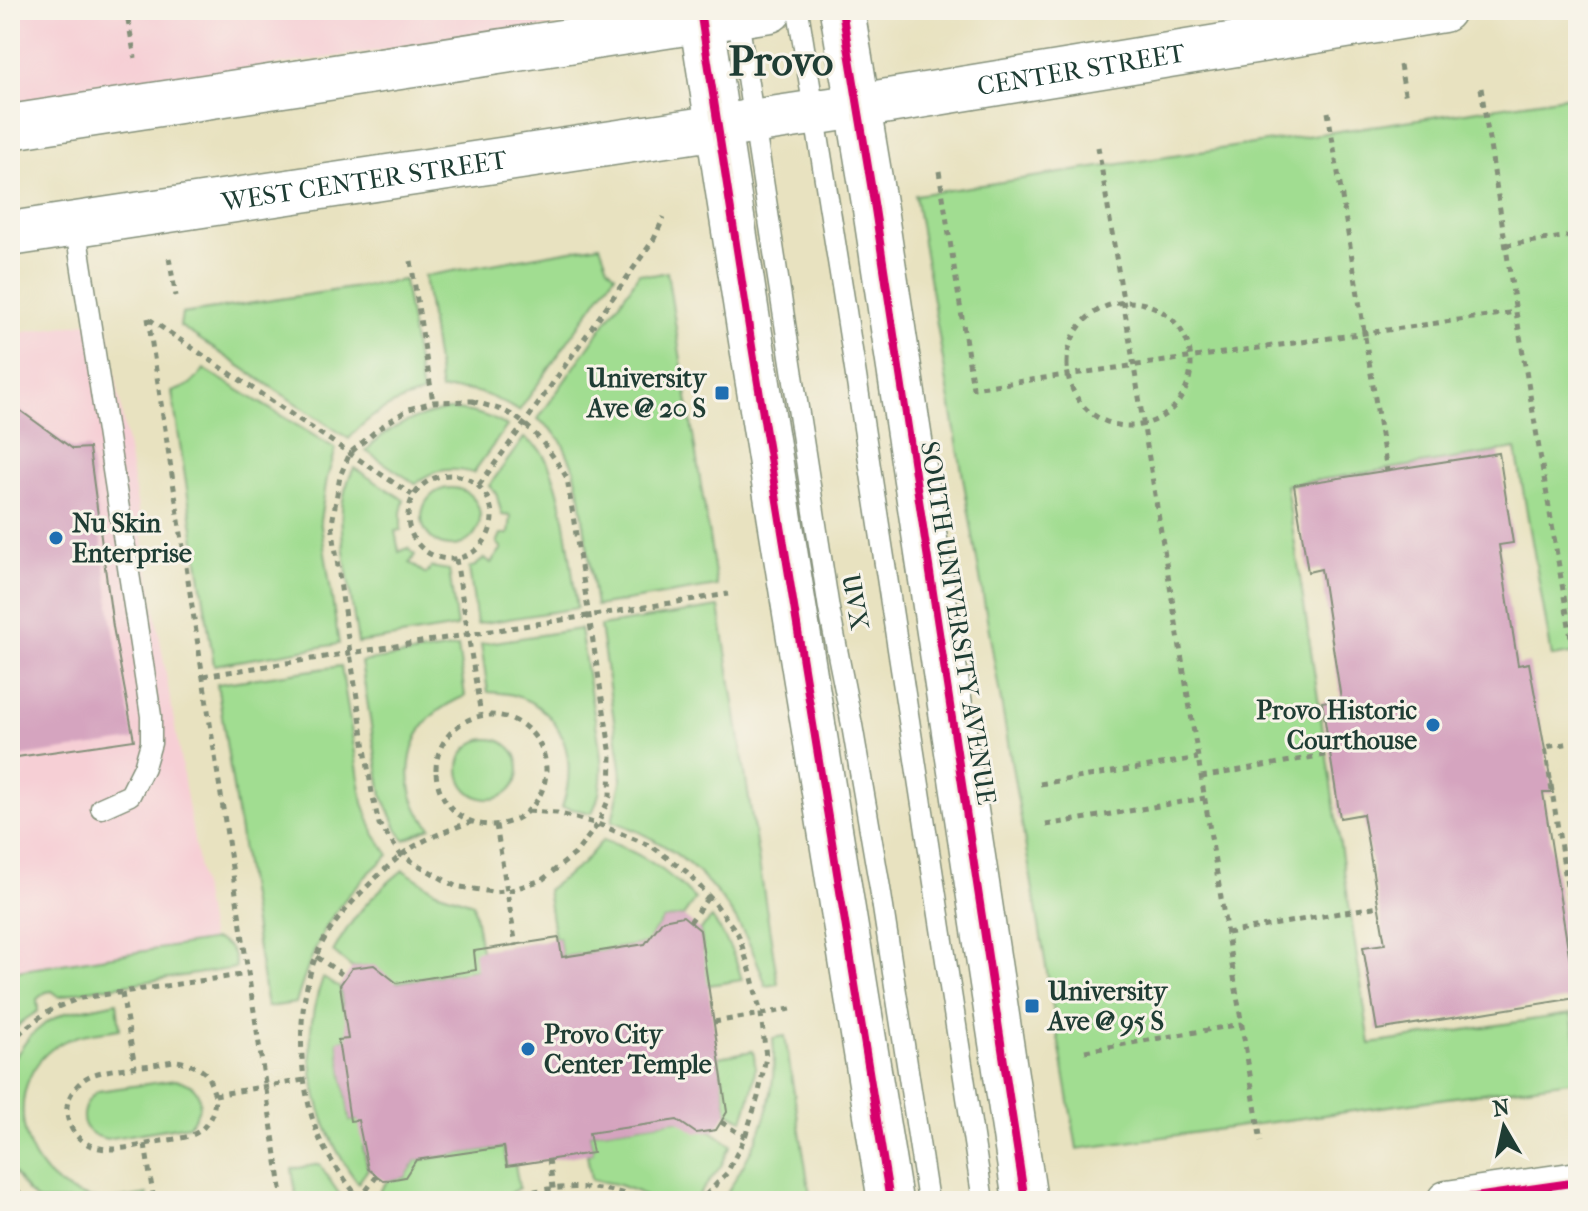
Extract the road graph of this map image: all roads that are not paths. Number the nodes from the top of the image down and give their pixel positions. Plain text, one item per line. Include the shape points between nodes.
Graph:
1 (798, 10) edge
2 (1443, 10) edge
3 (729, 13) edge
4 (845, 31) edge
5 (858, 106) junction
6 (815, 113) junction
7 (736, 125) junction
8 (10, 127) edge
9 (75, 224) junction
10 (10, 234) edge
11 (101, 808) dead end
12 (1578, 1182) edge
13 (890, 1201) edge
14 (928, 1201) edge
15 (983, 1201) edge
16 (1025, 1201) edge
17 (1447, 1201) edge

1 - 6 lane, UVX
2 - 5 main road, CENTER STREET
3 - 7 lane, UVX
3 - 7 main road via 710,74
3 - 8 main road
4 - 5 main road, SOUTH UNIVERSITY AVENUE
5 - 6 main road, CENTER STREET
5 - 16 main road, SOUTH UNIVERSITY AVENUE
6 - 7 main road, CENTER STREET
6 - 15 lane, UVX
7 - 9 main road, WEST CENTER STREET
7 - 13 main road via 750,334
7 - 14 lane, UVX via 852,725
9 - 10 main road, WEST CENTER STREET
9 - 11 lane via 151,716 148,755 130,795
12 - 17 street

